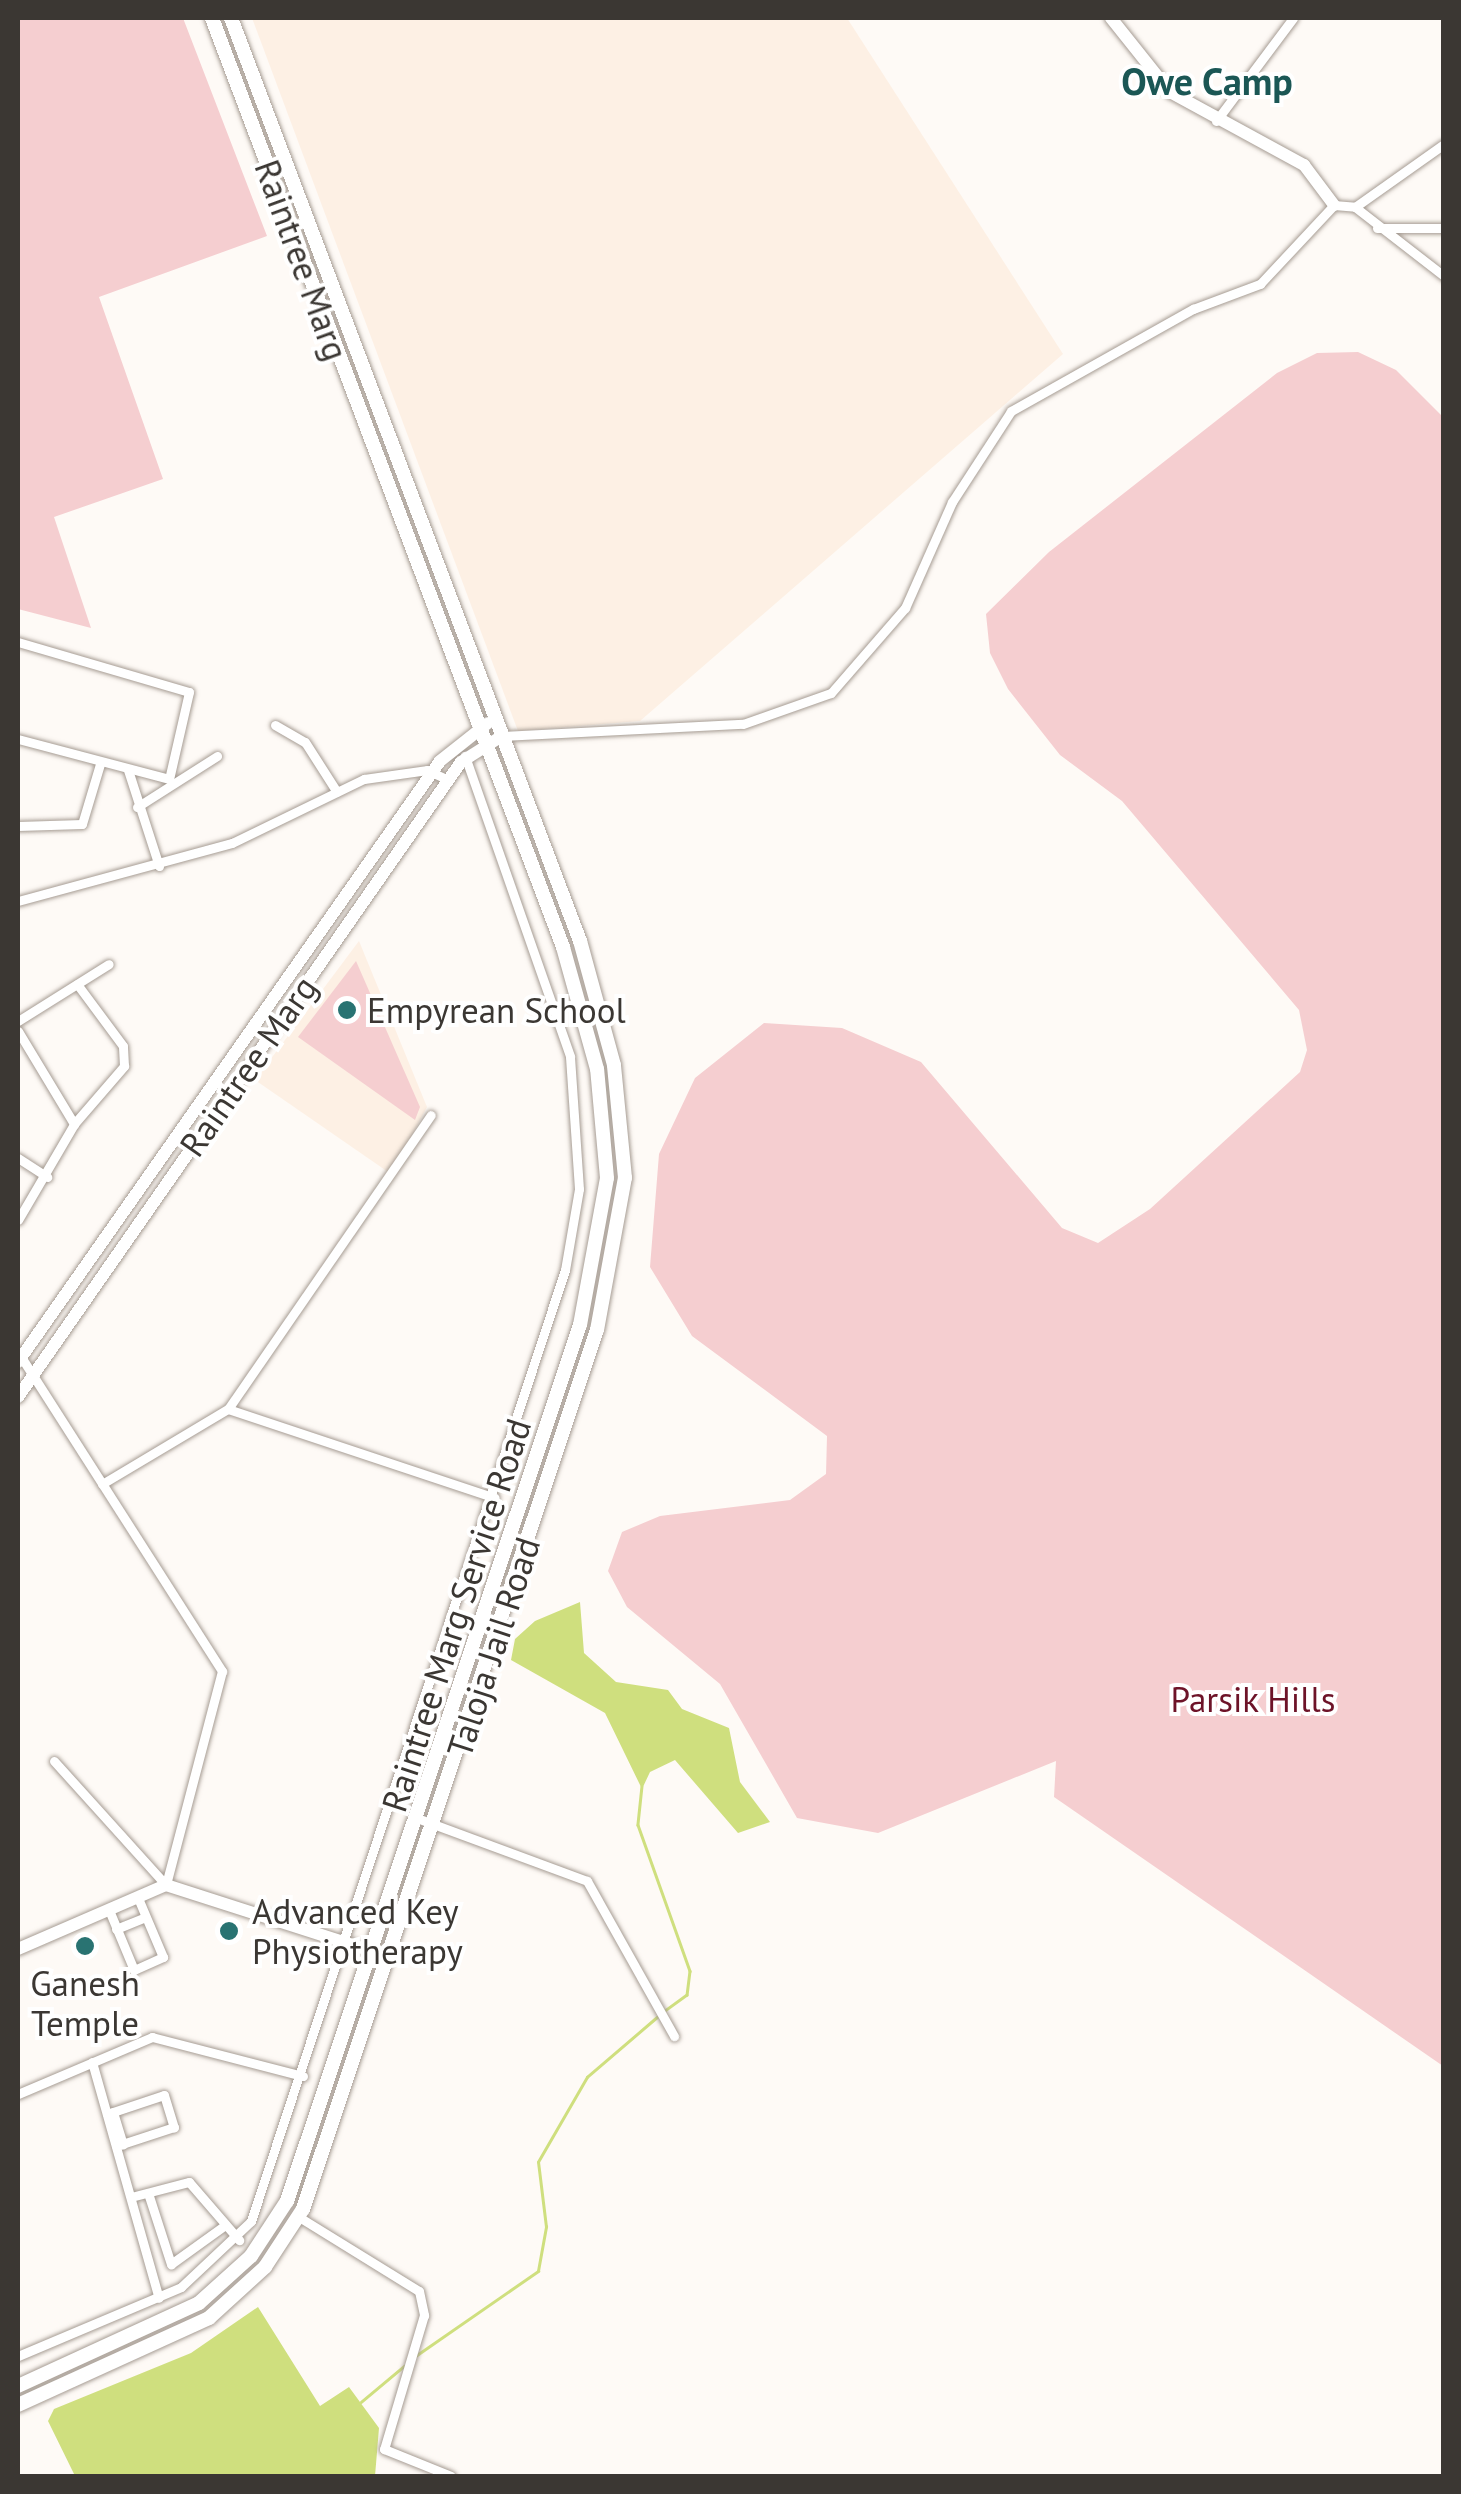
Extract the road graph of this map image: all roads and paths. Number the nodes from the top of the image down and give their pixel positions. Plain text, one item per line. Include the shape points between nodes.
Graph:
1 (212, 18) edge
2 (231, 18) edge
3 (1111, 18) edge
4 (1293, 18) edge
5 (1216, 122) junction
6 (1443, 144) edge
7 (1334, 205) junction
8 (1355, 207) junction
9 (1377, 228) junction
10 (1444, 228) edge
11 (1444, 276) edge
12 (18, 642) edge
13 (496, 720) junction
14 (274, 726) dead end
15 (480, 726) junction
16 (502, 736) junction
17 (18, 739) edge
18 (458, 740) junction
19 (486, 743) junction
20 (217, 756) dead end
21 (466, 758) junction
22 (100, 764) junction
23 (128, 770) junction
24 (433, 770) junction
25 (169, 779) junction
26 (448, 780) junction
27 (337, 792) junction
28 (137, 807) junction
29 (18, 826) edge
30 (159, 866) junction
31 (18, 900) edge
32 (109, 964) dead end
33 (77, 984) junction
34 (18, 1021) edge
35 (18, 1032) edge
36 (431, 1115) dead end
37 (74, 1124) junction
38 (18, 1158) edge
39 (46, 1176) junction
40 (18, 1220) edge
41 (19, 1357) edge
42 (32, 1379) junction
43 (18, 1396) edge
44 (228, 1409) junction
45 (102, 1484) junction
46 (496, 1498) junction
47 (54, 1761) dead end
48 (418, 1818) junction
49 (434, 1823) junction
50 (166, 1886) junction
51 (138, 1898) junction
52 (110, 1910) junction
53 (144, 1917) junction
54 (116, 1929) junction
55 (346, 1944) junction
56 (18, 1949) edge
57 (373, 1952) junction
58 (390, 1957) junction
59 (674, 2036) dead end
60 (92, 2062) junction
61 (303, 2076) junction
62 (18, 2094) edge
63 (110, 2113) junction
64 (119, 2145) junction
65 (148, 2192) junction
66 (131, 2197) junction
67 (299, 2216) junction
68 (225, 2225) junction
69 (238, 2240) junction
70 (159, 2298) junction
71 (18, 2356) edge
72 (18, 2386) edge
73 (18, 2405) edge
74 (451, 2476) edge

1 - 15 main road, Raintree Marg
2 - 13 main road, Raintree Marg
3 - 5 main road via 1170,92
4 - 5 street
5 - 7 main road via 1304,165
6 - 8 street
7 - 8 street
7 - 16 street via 1260,284 1132,341 996,425 905,608 831,692 743,724
8 - 9 street
9 - 10 street
9 - 11 street
12 - 25 street via 189,692
13 - 15 main road, Raintree Marg
13 - 16 main road, Raintree Marg
14 - 27 street via 305,742
15 - 18 main road, Raintree Marg
15 - 19 main road, Raintree Marg
16 - 19 main road, Raintree Marg
16 - 49 main road, Taloja Jail Road via 590,973 614,1065 625,1178 597,1330
17 - 22 street
18 - 21 street, Raintree Marg Service Road
18 - 24 main road, Raintree Marg
19 - 21 main road, Raintree Marg
19 - 48 main road, Taloja Jail Road via 586,1026 607,1178 580,1325
20 - 25 street
21 - 26 main road, Raintree Marg
21 - 46 street, Raintree Marg Service Road via 548,973 580,1122 566,1270
22 - 23 street
22 - 29 street via 82,824
23 - 25 street
23 - 28 street
24 - 26 street
24 - 27 street
24 - 41 main road, Raintree Marg
25 - 28 street
26 - 42 main road, Raintree Marg
27 - 30 street via 270,829
28 - 30 street
30 - 31 street
32 - 33 street
33 - 34 street
33 - 37 street via 126,1058
35 - 37 street
36 - 44 street
37 - 39 street
38 - 39 street
39 - 40 street
41 - 42 street
42 - 43 main road, Raintree Marg
42 - 45 street
44 - 45 street
44 - 46 street
45 - 50 street via 225,1686
46 - 55 street, Raintree Marg Service Road
47 - 50 street
48 - 49 street
48 - 57 main road, Taloja Jail Road
49 - 58 main road, Taloja Jail Road
49 - 59 street via 588,1881
50 - 51 main road
50 - 55 main road
51 - 52 main road
51 - 53 street
52 - 54 street
52 - 56 main road
53 - 54 street
53 - 54 street via 162,1958 134,1970
55 - 57 main road
55 - 61 street, Raintree Marg Service Road
57 - 58 main road
57 - 72 main road, Taloja Jail Road via 298,2176 251,2256 182,2313
58 - 67 main road, Taloja Jail Road
60 - 61 street via 160,2037
60 - 62 street
60 - 63 street
61 - 69 street, Raintree Marg Service Road
63 - 64 street
63 - 64 street via 164,2095 174,2127
64 - 66 street
65 - 66 street
65 - 68 street via 190,2182
65 - 68 street via 171,2264
66 - 70 street
67 - 73 main road, Taloja Jail Road via 265,2267 209,2318
67 - 74 street via 419,2291 413,2354 384,2449
68 - 69 street
69 - 70 street
70 - 71 street

